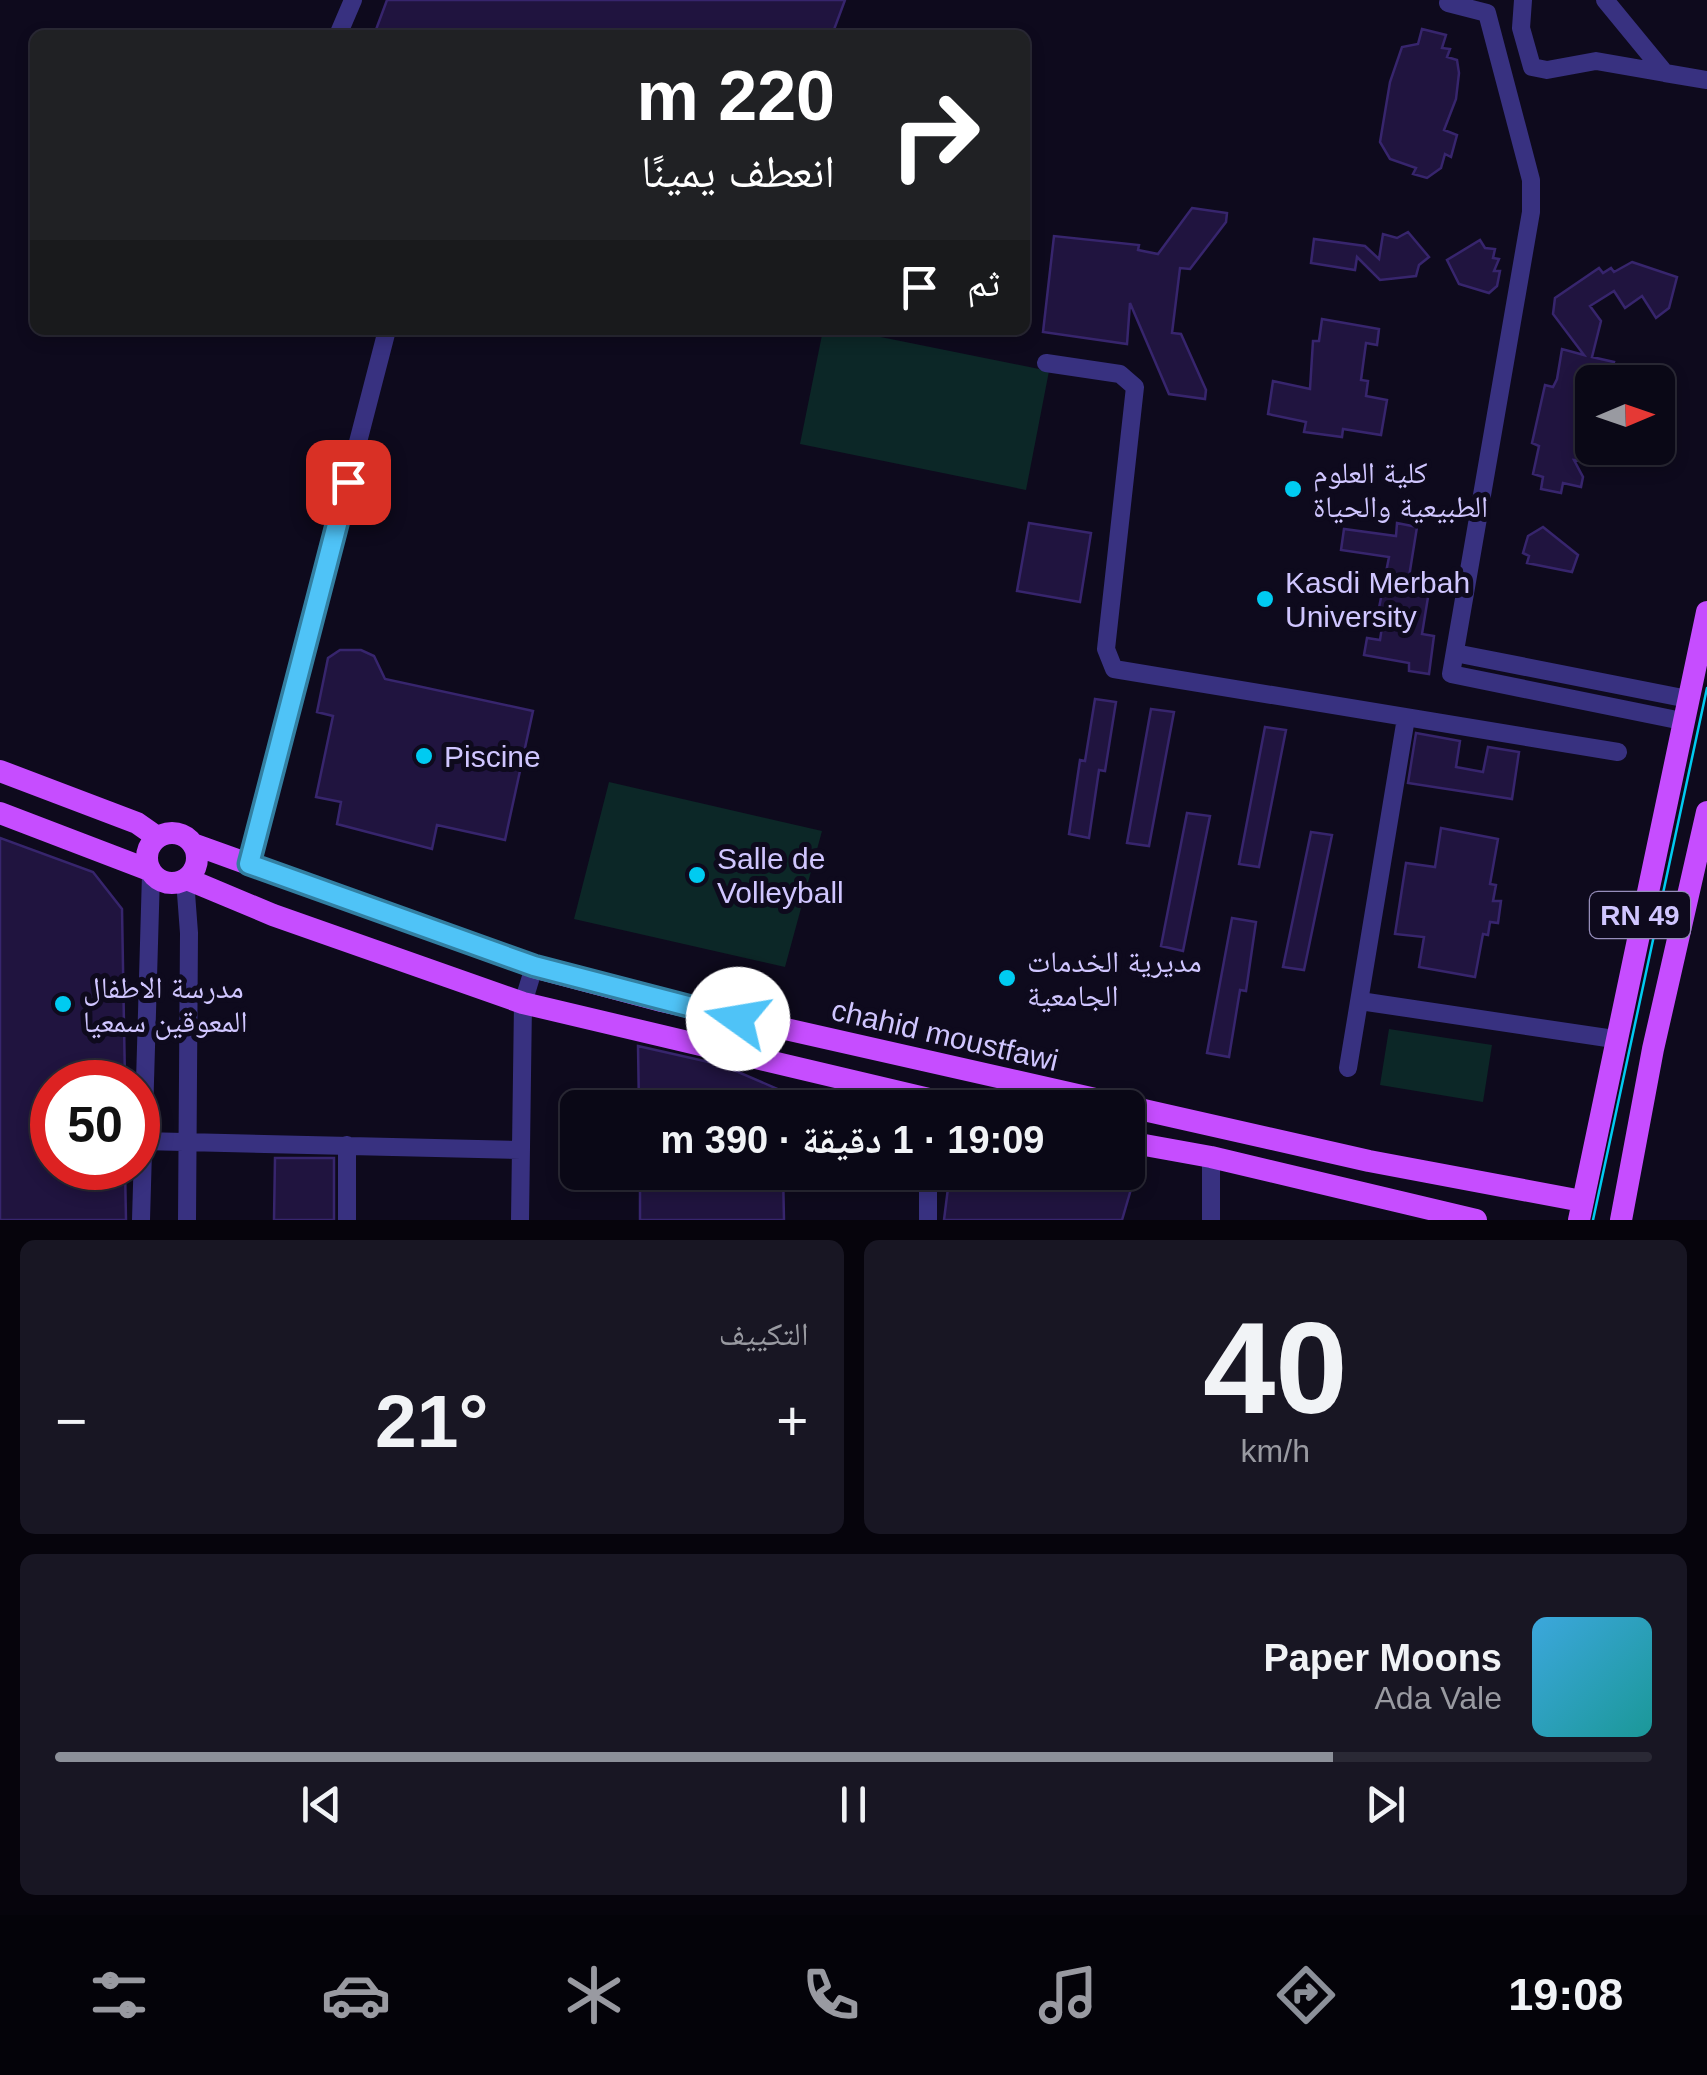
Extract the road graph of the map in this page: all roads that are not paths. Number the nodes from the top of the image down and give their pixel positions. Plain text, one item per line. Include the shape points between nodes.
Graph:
1 (354, 0) edge
2 (1523, 0) edge
3 (1606, 0) edge
4 (1448, 3) dead end
5 (340, 30) edge
6 (1665, 73) junction
7 (1707, 80) edge
8 (386, 335) edge
9 (1046, 363) dead end
10 (1707, 612) edge
11 (1455, 653) junction
12 (1685, 710) junction
13 (1406, 718) junction
14 (1618, 752) dead end
15 (0, 771) edge
16 (1707, 812) edge
17 (0, 813) edge
18 (157, 837) junction
19 (193, 844) junction
20 (249, 864) junction
21 (150, 872) junction
22 (186, 880) junction
23 (534, 966) junction
24 (1360, 1000) junction
25 (524, 1002) junction
26 (1614, 1039) junction
27 (144, 1060) edge
28 (1348, 1068) dead end
29 (876, 1090) edge
30 (160, 1142) edge
31 (188, 1142) junction
32 (346, 1145) junction
33 (1145, 1145) edge
34 (522, 1150) junction
35 (1211, 1157) junction
36 (142, 1190) edge
37 (928, 1190) edge
38 (1580, 1210) edge
39 (142, 1220) edge
40 (186, 1220) edge
41 (347, 1220) edge
42 (520, 1220) edge
43 (928, 1220) edge
44 (1211, 1220) edge
45 (1476, 1220) edge
46 (1620, 1220) edge

1 - 5 street
2 - 6 street via 1521,28 1532,67 1596,61
3 - 6 street
4 - 11 street via 1486,12 1532,194
6 - 7 street
8 - 20 street
9 - 13 street via 1120,374 1135,388 1106,648 1114,669
10 - 12 main road, RN 49
11 - 12 street
11 - 12 street via 1452,674
12 - 26 main road, RN 49
13 - 14 street
13 - 24 street
15 - 18 main road
16 - 46 main road, RN 49
17 - 21 main road
18 - 19 main road via 180,834
18 - 21 main road via 148,848
19 - 20 main road, chahid moustfawi
19 - 22 main road via 196,866
20 - 23 main road, chahid moustfawi
21 - 22 main road via 163,882
21 - 27 street
22 - 25 main road
22 - 31 street
23 - 25 street
23 - 38 main road, chahid moustfawi via 662,1001
24 - 26 street
24 - 28 street
25 - 29 main road
25 - 34 street
26 - 38 main road, RN 49
30 - 31 street
31 - 32 street
31 - 40 street
32 - 34 street
32 - 41 street
33 - 35 main road
34 - 42 street
35 - 44 street
35 - 45 main road
36 - 39 street
37 - 43 street

